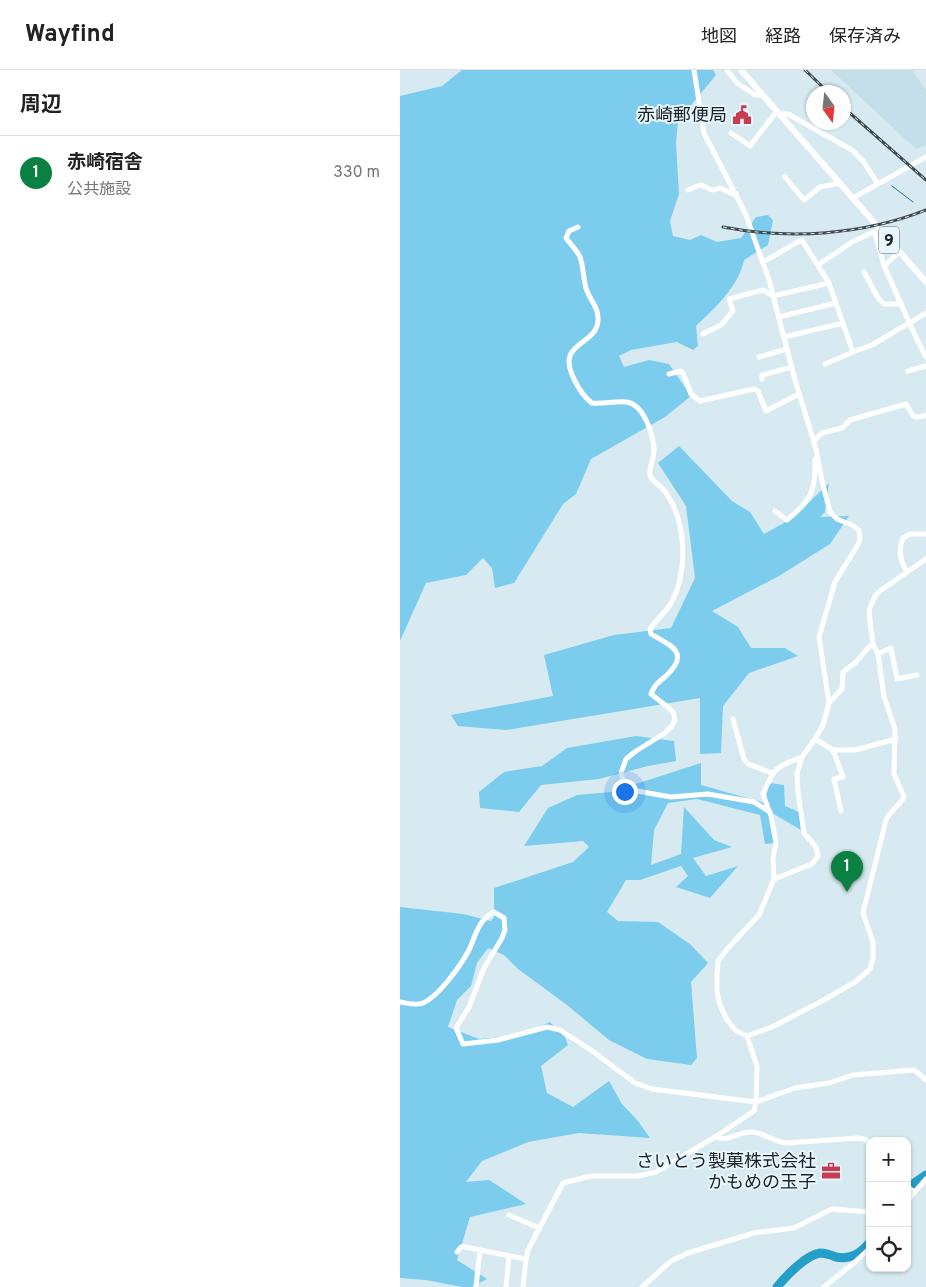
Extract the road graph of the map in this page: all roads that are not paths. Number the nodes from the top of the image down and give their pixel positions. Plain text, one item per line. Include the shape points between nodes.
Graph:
1 (694, 70) edge
2 (727, 70) edge
3 (741, 70) edge
4 (763, 95) junction
5 (778, 113) junction
6 (731, 133) dead end
7 (926, 157) edge
8 (785, 177) dead end
9 (840, 183) junction
10 (878, 184) junction
11 (688, 190) dead end
12 (736, 193) junction
13 (853, 198) junction
14 (578, 227) dead end
15 (899, 252) junction
16 (762, 262) junction
17 (818, 265) junction
18 (884, 266) junction
19 (864, 272) dead end
20 (926, 282) edge
21 (829, 283) junction
22 (773, 296) junction
23 (836, 303) junction
24 (902, 304) junction
25 (926, 313) edge
26 (779, 316) junction
27 (843, 323) junction
28 (908, 323) junction
29 (703, 334) dead end
30 (784, 337) junction
31 (787, 349) junction
32 (853, 352) junction
33 (759, 357) dead end
34 (926, 357) edge
35 (825, 364) dead end
36 (926, 366) edge
37 (792, 367) junction
38 (908, 370) dead end
39 (669, 374) dead end
40 (762, 379) dead end
41 (799, 394) junction
42 (926, 415) edge
43 (814, 441) junction
44 (816, 449) junction
45 (775, 511) dead end
46 (926, 534) edge
47 (926, 559) edge
48 (907, 572) junction
49 (873, 644) junction
50 (878, 654) junction
51 (917, 675) dead end
52 (829, 703) junction
53 (732, 719) dead end
54 (815, 739) junction
55 (896, 739) junction
56 (833, 750) junction
57 (802, 757) junction
58 (772, 773) junction
59 (841, 810) dead end
60 (770, 812) junction
61 (774, 880) junction
62 (400, 1002) edge
63 (747, 1036) junction
64 (926, 1080) edge
65 (756, 1102) junction
66 (715, 1137) junction
67 (866, 1140) edge
68 (926, 1179) edge
69 (911, 1188) edge
70 (866, 1212) edge
71 (509, 1215) dead end
72 (539, 1228) junction
73 (480, 1250) junction
74 (457, 1252) dead end
75 (866, 1252) edge
76 (509, 1256) junction
77 (526, 1259) junction
78 (476, 1287) edge
79 (506, 1287) edge
80 (523, 1287) edge
81 (642, 1287) edge
82 (824, 1287) edge

1 - 12 street via 704,133
2 - 4 street via 755,95
3 - 4 main road, 9
4 - 5 main road, 9
5 - 6 street via 750,146
5 - 9 main road, 9
5 - 10 street via 788,114 852,150 863,160
7 - 10 street
8 - 9 street via 804,200 817,188
9 - 13 main road, 9
10 - 13 street
11 - 12 street via 700,185 708,190 720,188
12 - 16 street
13 - 15 main road, 9
14 - 60 street via 569,231 566,238 580,256 585,284 598,312 598,320 591,335 571,353 571,372 582,393 592,403 627,402 642,410 654,448 650,476 667,494 675,511 683,552 671,603 650,629 651,634 677,653 675,665 651,694 673,712 675,720 665,733 626,759 621,773 624,783 638,791 671,797 708,794 754,802
15 - 18 street
15 - 20 main road, 9
16 - 17 street via 802,240
16 - 22 street
17 - 18 street via 873,232
17 - 21 street
18 - 24 street
19 - 24 street via 884,304
21 - 22 street
21 - 23 street
22 - 26 street
22 - 29 street via 763,290 729,299 733,311 721,325
23 - 26 street
23 - 27 street
24 - 28 street
25 - 28 street
26 - 30 street
27 - 30 street
27 - 32 street
28 - 32 street via 872,345
28 - 34 street
30 - 31 street
31 - 33 street
31 - 37 street
32 - 35 street
36 - 38 street
37 - 40 street via 762,375
37 - 41 street
39 - 41 street via 680,371 691,394 700,400 754,389 766,411
41 - 43 street
42 - 43 street via 913,417 906,404 850,420 842,428 822,433
43 - 44 street
44 - 45 street via 816,479 810,495 787,520
44 - 52 street via 830,512 837,519 858,528 860,540 835,582 819,637
46 - 48 street via 910,534 903,538 901,561
47 - 48 street
48 - 49 street via 880,591 870,604
49 - 50 street
49 - 52 street via 844,672 842,689
50 - 51 street via 891,648 898,679
50 - 55 street via 884,697
52 - 54 street
53 - 58 street via 744,759 748,764
54 - 56 street
54 - 57 street
55 - 56 street via 855,750
55 - 63 street via 894,774 904,797 886,820 863,913 873,942 870,970 822,1001
56 - 59 street via 843,777 834,779
57 - 58 street via 776,768
57 - 61 street via 798,774 800,813 804,833 816,847 818,856 812,864
58 - 60 street via 763,794
60 - 61 street via 776,843
61 - 63 street via 759,915 718,961 720,1005 736,1031
62 - 65 street via 423,1003 433,996 461,962 482,919 494,912 504,918 505,930 456,1028 463,1044 498,1040 547,1027 560,1030 635,1082 652,1089
63 - 65 street via 757,1066
64 - 65 street via 914,1070 858,1074 795,1088
65 - 66 street via 752,1113
66 - 67 street via 724,1139 752,1132 786,1143
66 - 72 street via 656,1172 638,1176 591,1176 563,1182
68 - 69 street
70 - 81 street via 832,1209 800,1226 754,1233 688,1253 671,1261
71 - 72 street
72 - 77 street
73 - 74 street via 462,1247
73 - 76 street
73 - 78 street
75 - 82 street
76 - 77 street
76 - 79 street
77 - 80 street

